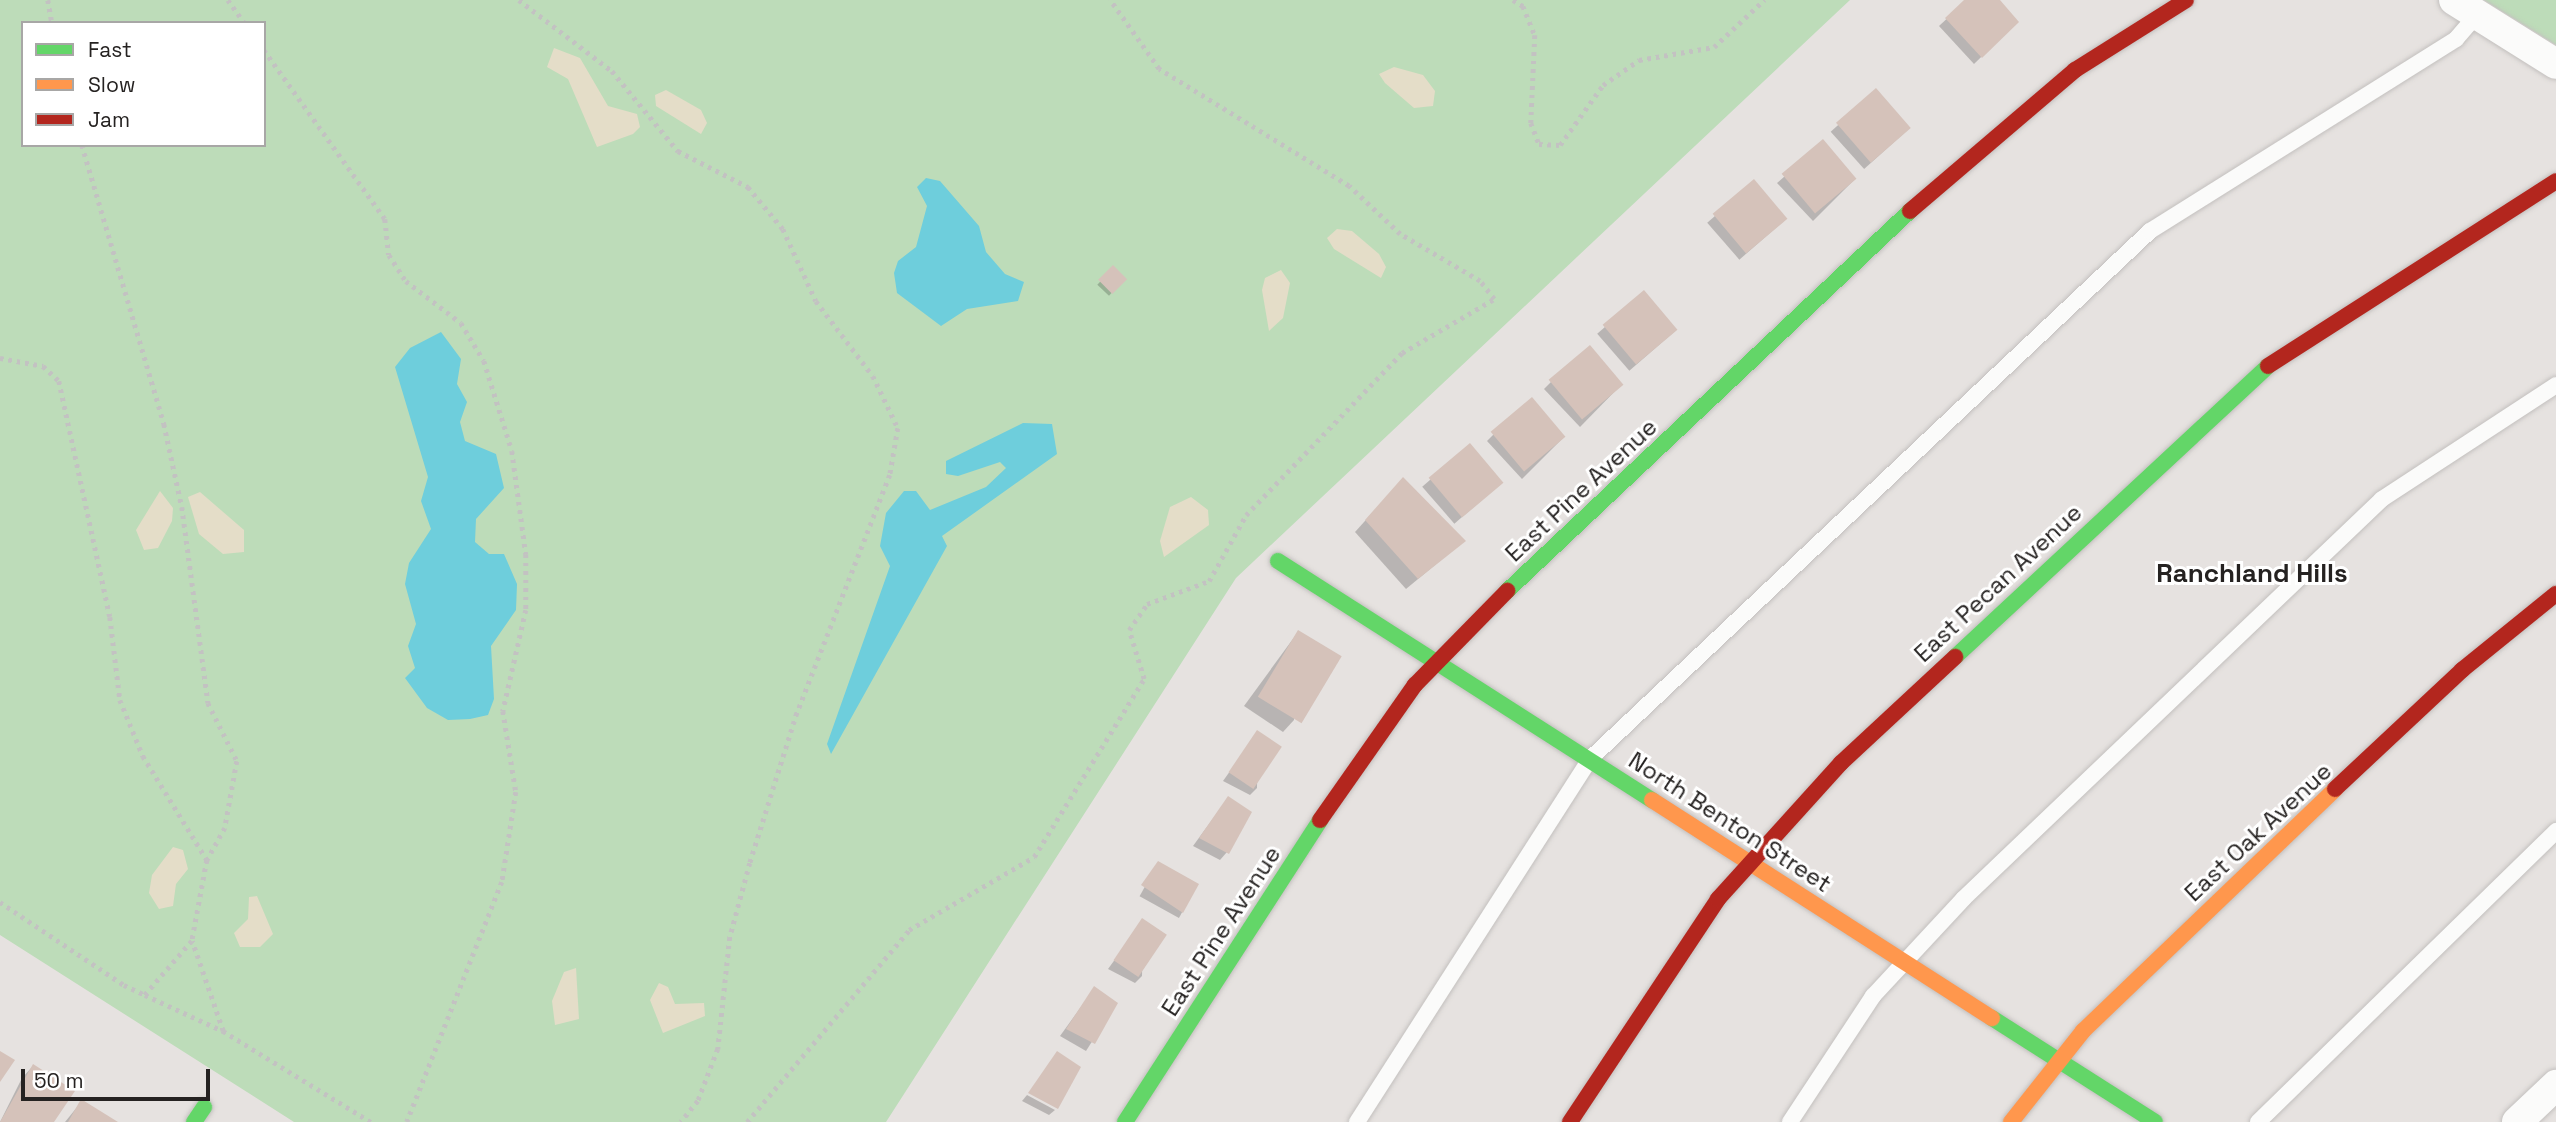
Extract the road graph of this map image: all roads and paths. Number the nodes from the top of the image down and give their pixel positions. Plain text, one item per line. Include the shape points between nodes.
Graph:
1 (48, 0) edge
2 (228, 0) edge
3 (519, 0) edge
4 (1110, 0) edge
5 (1513, 0) edge
6 (1764, 0) edge
7 (2186, 0) edge
8 (2465, 7) edge
9 (52, 21) edge
10 (244, 21) edge
11 (266, 53) edge
12 (2556, 64) edge
13 (83, 147) edge
14 (2556, 181) edge
15 (0, 358) edge
16 (2556, 386) edge
17 (1278, 561) dead end
18 (2556, 594) edge
19 (1438, 661) junction
20 (1591, 758) junction
21 (2556, 831) edge
22 (207, 860) junction
23 (1749, 861) junction
24 (0, 902) edge
25 (192, 941) junction
26 (1903, 960) junction
27 (145, 995) junction
28 (223, 1031) junction
29 (2058, 1061) junction
30 (2556, 1085) edge
31 (204, 1107) dead end
32 (194, 1122) edge
33 (371, 1122) edge
34 (407, 1122) edge
35 (681, 1122) edge
36 (747, 1122) edge
37 (1125, 1122) edge
38 (1357, 1122) edge
39 (1570, 1122) edge
40 (1790, 1122) edge
41 (2011, 1122) edge
42 (2155, 1122) edge
43 (2258, 1122) edge
44 (2518, 1122) edge

1 - 9 path
2 - 10 path
3 - 35 path via 612,71 678,152 748,187 783,229 816,301 873,376 898,428 890,475 797,713 750,863 730,937 718,1049 698,1101
4 - 36 path via 1159,69 1349,186 1400,234 1480,281 1494,299 1402,353 1246,515 1209,581 1147,604 1129,630 1144,679 1034,857 909,930
5 - 6 path via 1523,6 1535,35 1531,123 1539,144 1560,145 1602,85 1639,60 1714,47
7 - 19 street, East Pine Avenue via 2066,76 1973,152
8 - 12 street
8 - 20 lane via 2456,38 2150,231
11 - 34 path via 386,219 389,255 406,282 461,323 484,361 512,451 526,554 526,610 503,711 516,792 502,882
13 - 22 path via 164,424 182,506 208,703 237,761 225,828
14 - 23 street, East Pecan Avenue via 2325,323 2249,381 1841,763
15 - 22 path via 43,366 60,381 110,617 120,700 143,756
16 - 26 lane via 2382,499
17 - 19 street, North Benton Street
18 - 29 street, East Oak Avenue via 2462,670 2229,888
19 - 20 street, North Benton Street
19 - 37 street, East Pine Avenue via 1352,770
20 - 23 street, North Benton Street
20 - 38 lane
21 - 43 lane
22 - 25 path
23 - 26 street, North Benton Street
23 - 39 street, East Pecan Avenue via 1692,935
24 - 27 path
25 - 27 path
25 - 28 path
26 - 29 street, North Benton Street
26 - 40 lane
27 - 28 path
28 - 33 path
29 - 41 street, East Oak Avenue
29 - 42 street, North Benton Street
30 - 44 street
31 - 32 street

